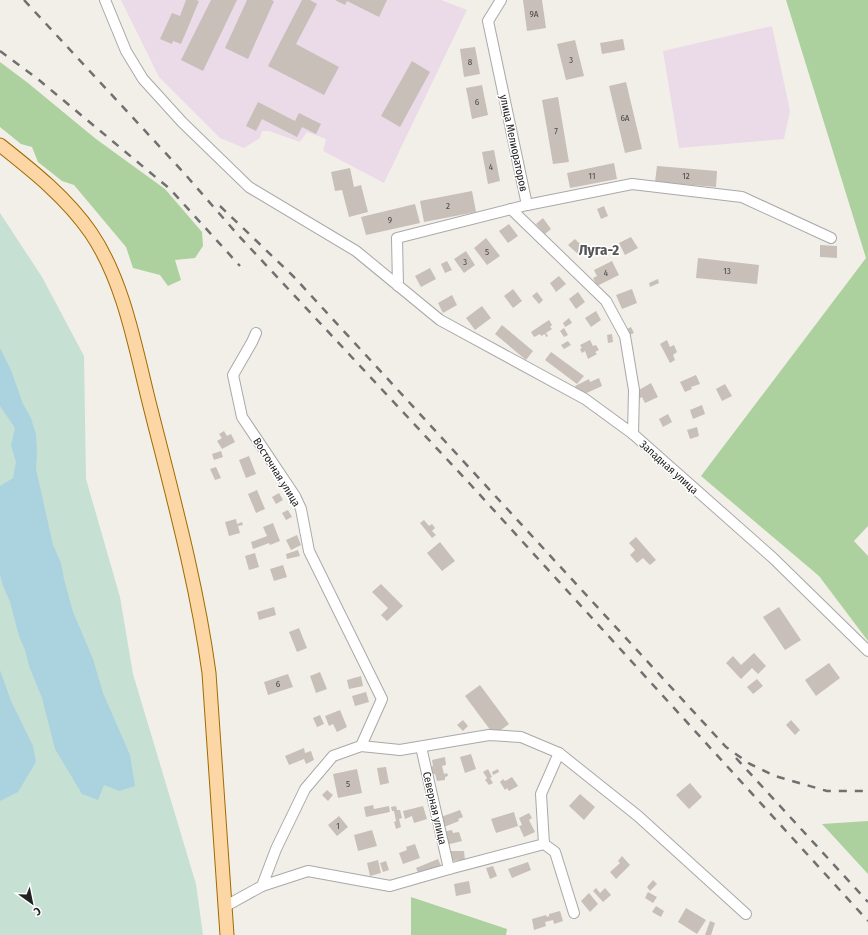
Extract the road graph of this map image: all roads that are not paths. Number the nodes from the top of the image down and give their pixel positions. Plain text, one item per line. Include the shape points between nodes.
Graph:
1 (105, 0) edge
2 (501, 0) edge
3 (0, 145) edge
4 (527, 205) junction
5 (511, 209) junction
6 (831, 238) dead end
7 (398, 286) junction
8 (256, 333) dead end
9 (633, 434) junction
10 (868, 651) edge
11 (361, 746) junction
12 (421, 747) junction
13 (559, 753) junction
14 (544, 844) junction
15 (448, 869) junction
16 (262, 886) junction
17 (224, 907) junction
18 (574, 913) dead end
19 (746, 914) dead end
20 (227, 935) edge

1 - 7 street via 126,51 143,79 182,122 249,187 356,250
2 - 4 street, улица Мелиораторов via 488,21
3 - 17 main road via 60,196 92,233 123,301 204,633 210,673
4 - 5 street, улица Мелиораторов
4 - 6 street via 632,184 742,197
5 - 7 street, улица Мелиораторов via 397,238
5 - 9 street, Западная улица via 606,302 625,336 634,390
7 - 9 street via 440,320 585,399
8 - 11 street, Восточная улица via 232,375 242,417 295,496 301,509 309,551 382,699
9 - 10 street, Западная улица via 773,558
11 - 12 street via 400,750
11 - 16 street via 333,756 305,789 276,849
12 - 13 street via 489,735 522,737
12 - 15 street, Северная улица
13 - 14 street via 540,794
13 - 19 street via 638,816
14 - 15 street
14 - 18 street via 555,852
15 - 16 street via 390,886 308,871
16 - 17 street
17 - 20 main road

